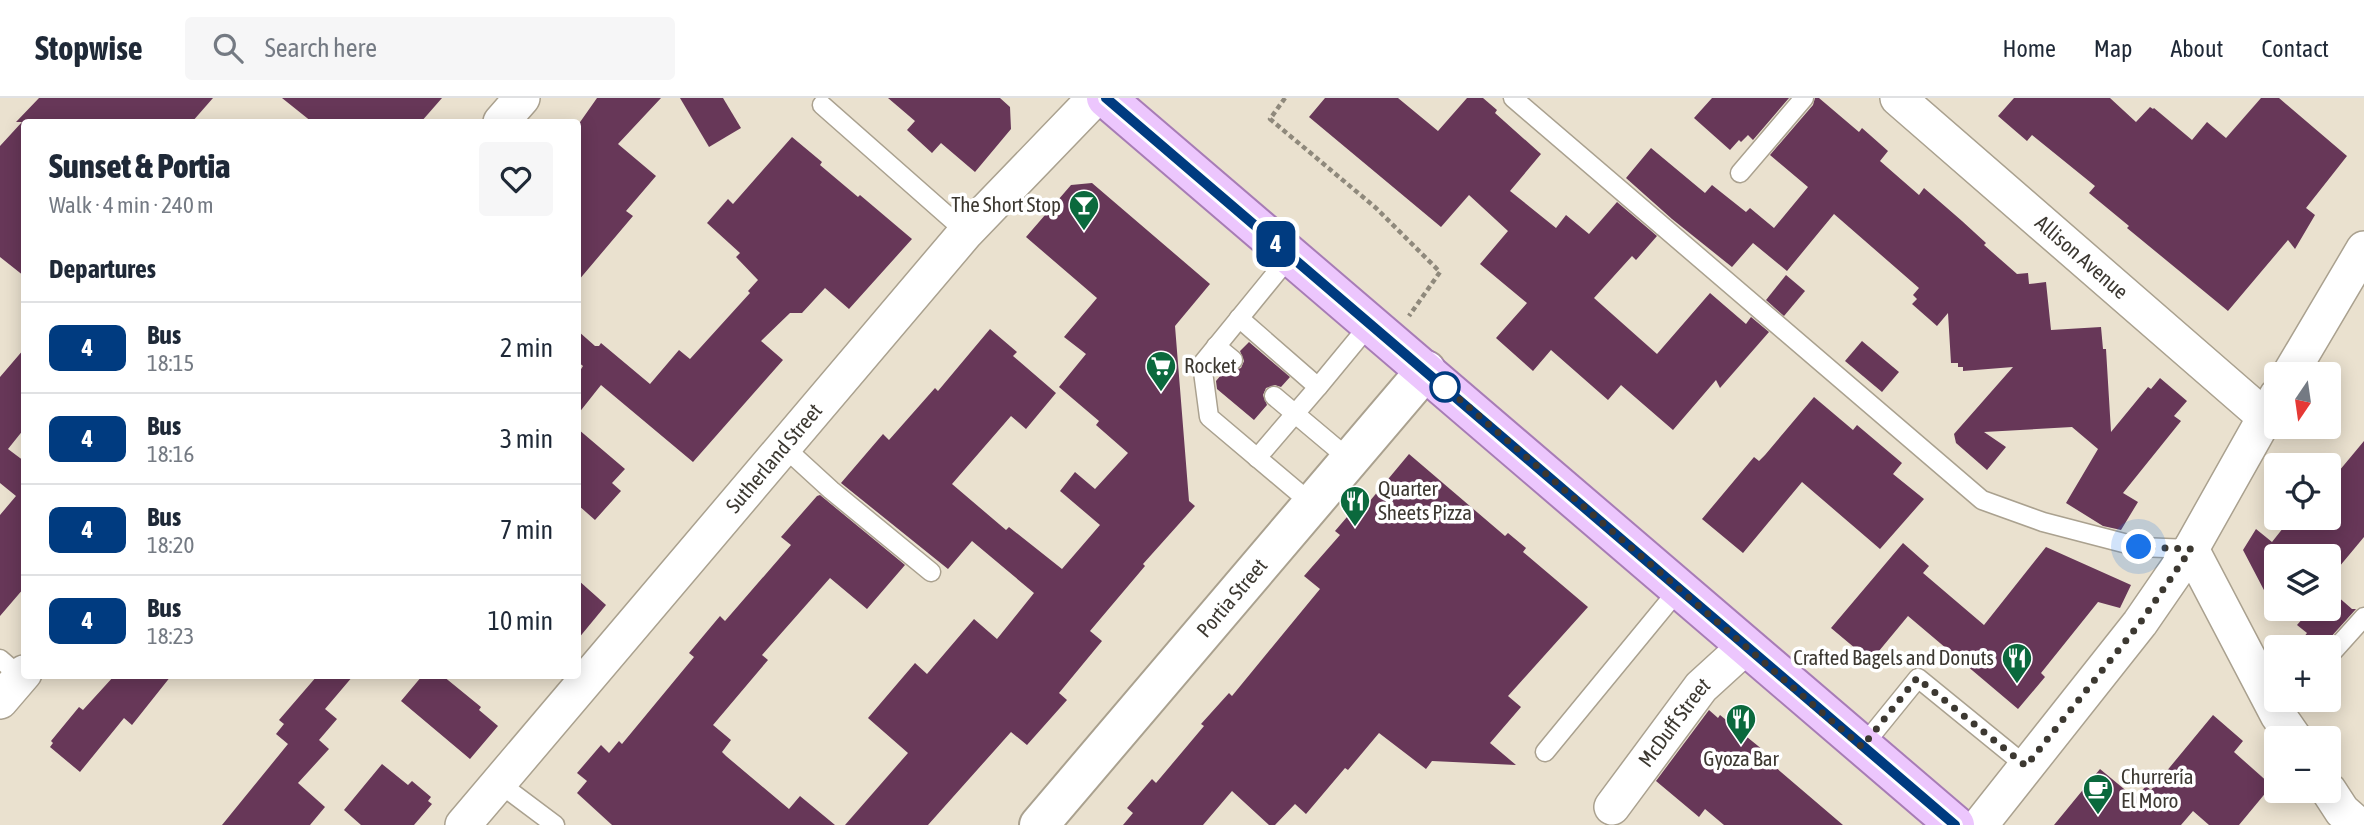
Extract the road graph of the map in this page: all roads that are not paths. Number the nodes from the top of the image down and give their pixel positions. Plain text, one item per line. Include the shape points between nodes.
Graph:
1 (522, 98) edge
2 (1096, 98) edge
3 (1106, 98) edge
4 (1513, 98) edge
5 (1804, 98) edge
6 (1898, 98) edge
7 (822, 105) dead end
8 (504, 119) edge
9 (1740, 173) dead end
10 (966, 232) junction
11 (2364, 249) edge
12 (1290, 256) junction
13 (1239, 318) junction
14 (1380, 333) junction
15 (1216, 346) junction
16 (1233, 360) dead end
17 (2297, 362) edge
18 (1426, 370) junction
19 (1318, 387) junction
20 (1274, 396) dead end
21 (2264, 400) edge
22 (1296, 414) junction
23 (2264, 419) edge
24 (784, 447) junction
25 (1257, 458) junction
26 (1349, 458) junction
27 (1312, 504) junction
28 (2191, 549) junction
29 (931, 572) dead end
30 (1679, 589) junction
31 (2364, 617) edge
32 (2341, 643) edge
33 (1746, 646) junction
34 (2287, 718) edge
35 (1862, 747) junction
36 (1545, 752) dead end
37 (2026, 766) junction
38 (499, 783) junction
39 (2337, 803) edge
40 (1612, 807) dead end
41 (463, 825) edge
42 (555, 825) edge
43 (1039, 825) edge
44 (1955, 825) edge
45 (1980, 825) edge
46 (2358, 825) edge

1 - 8 street
2 - 10 street, Sutherland Street
3 - 12 main road
4 - 28 lane via 1982,500 2043,522 2139,547
5 - 9 lane
6 - 21 street, Allison Avenue
7 - 10 lane
10 - 24 street, Sutherland Street
11 - 17 street
12 - 13 lane
12 - 14 main road
13 - 15 lane
13 - 19 lane
14 - 18 main road
14 - 19 lane
15 - 16 lane
15 - 25 lane via 1202,364 1209,417
18 - 26 street, Portia Street
18 - 30 main road
19 - 22 lane
20 - 22 lane
22 - 25 lane
22 - 26 lane
23 - 28 street
24 - 29 lane
24 - 38 street, Sutherland Street
25 - 27 lane
26 - 27 street, Portia Street
27 - 43 street, Portia Street
28 - 34 street
28 - 37 street via 2140,623
30 - 33 main road
30 - 36 lane
31 - 32 lane
33 - 35 main road
33 - 40 street, McDuff Street via 1701,687
35 - 37 lane via 1917,678
35 - 44 main road
37 - 45 street
38 - 41 street, Sutherland Street
38 - 42 lane
39 - 46 street

